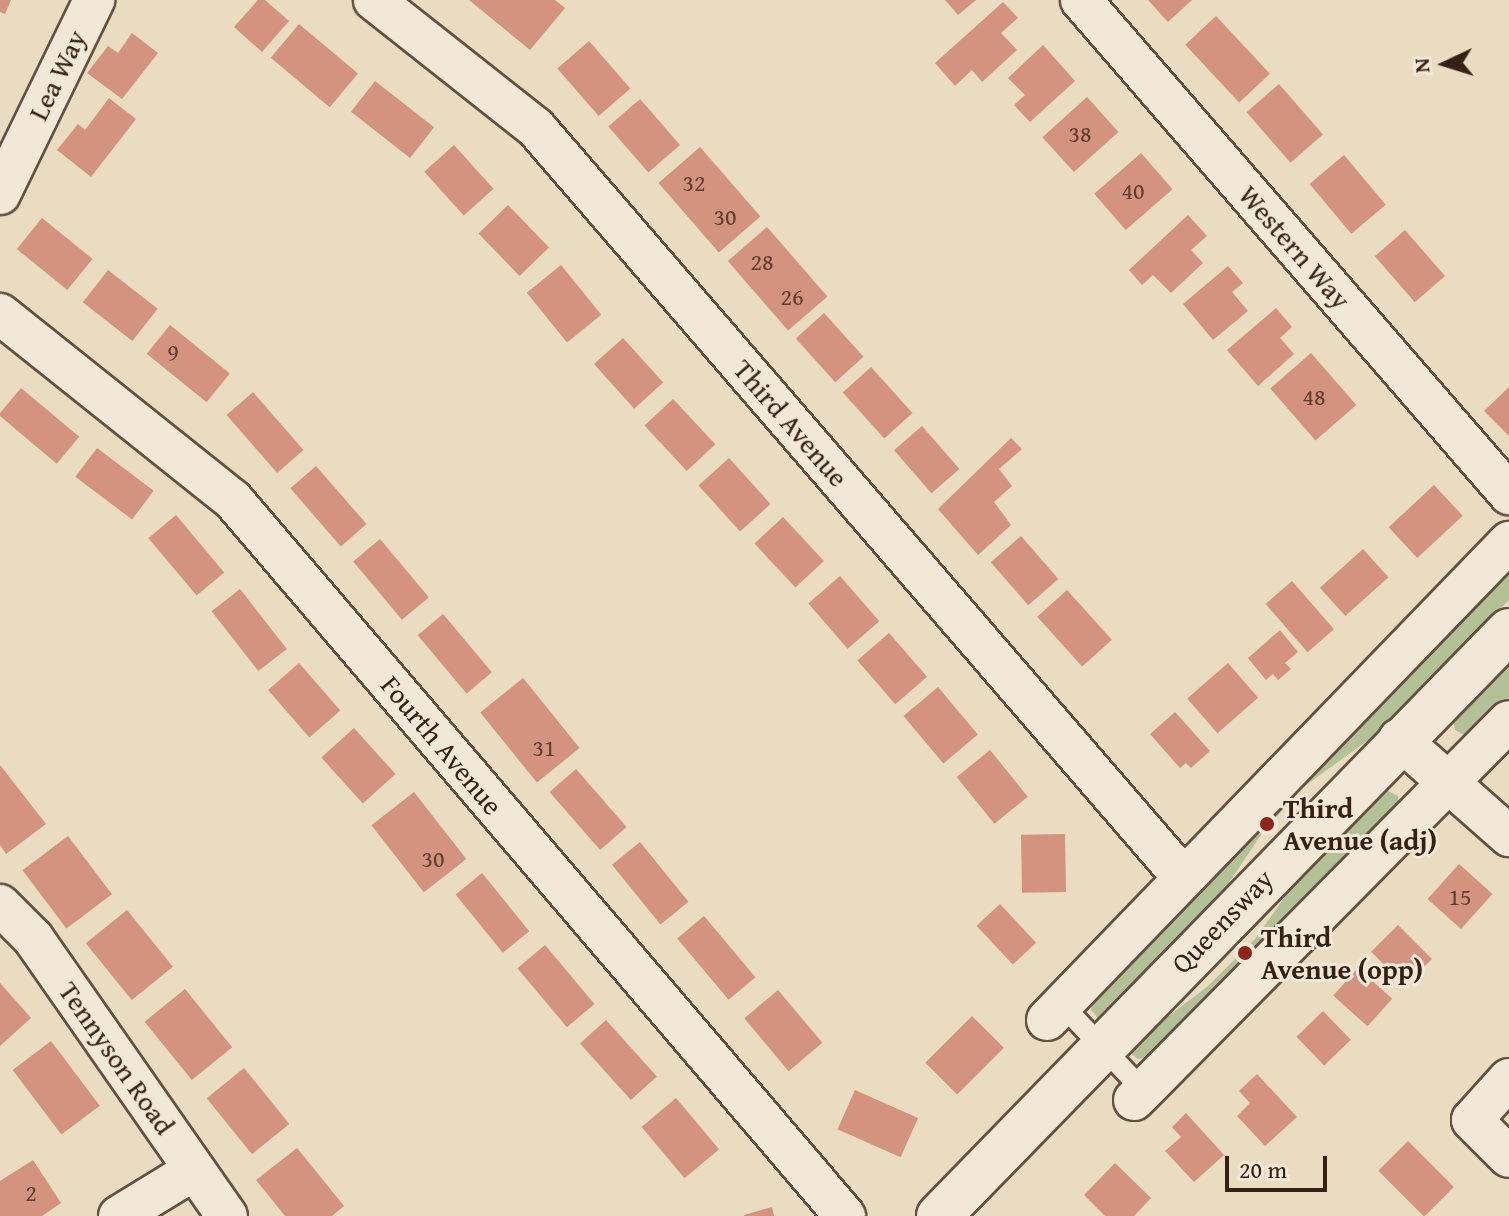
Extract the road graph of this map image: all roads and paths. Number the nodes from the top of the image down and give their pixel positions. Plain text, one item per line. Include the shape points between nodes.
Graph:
1 (94, 0) edge
2 (374, 0) edge
3 (1081, 0) edge
4 (0, 194) edge
5 (0, 314) edge
6 (1509, 494) edge
7 (1509, 542) edge
8 (1509, 631) edge
9 (1509, 721) edge
10 (1399, 739) junction
11 (1449, 784) junction
12 (1509, 836) edge
13 (1181, 875) junction
14 (0, 905) edge
15 (1055, 1012) joint
16 (1101, 1046) junction
17 (1509, 1079) edge
18 (1138, 1095) joint
19 (1509, 1157) edge
20 (194, 1170) junction
21 (946, 1214) edge
22 (119, 1216) edge
23 (227, 1216) edge
24 (845, 1216) edge

1 - 4 street, Lea Way
2 - 13 street, Third Avenue via 536,128
3 - 6 street, Western Way
5 - 24 street, Fourth Avenue via 233,500
7 - 13 street
8 - 10 street, Queensway
9 - 11 street
10 - 11 street
10 - 16 street, Queensway
11 - 12 street
11 - 18 street
13 - 15 street
14 - 20 street, Tennyson Road via 33,938
15 - 16 lane
16 - 18 lane
16 - 21 street, Queensway
17 - 19 street via 1472,1120
20 - 22 street
20 - 23 street, Tennyson Road

